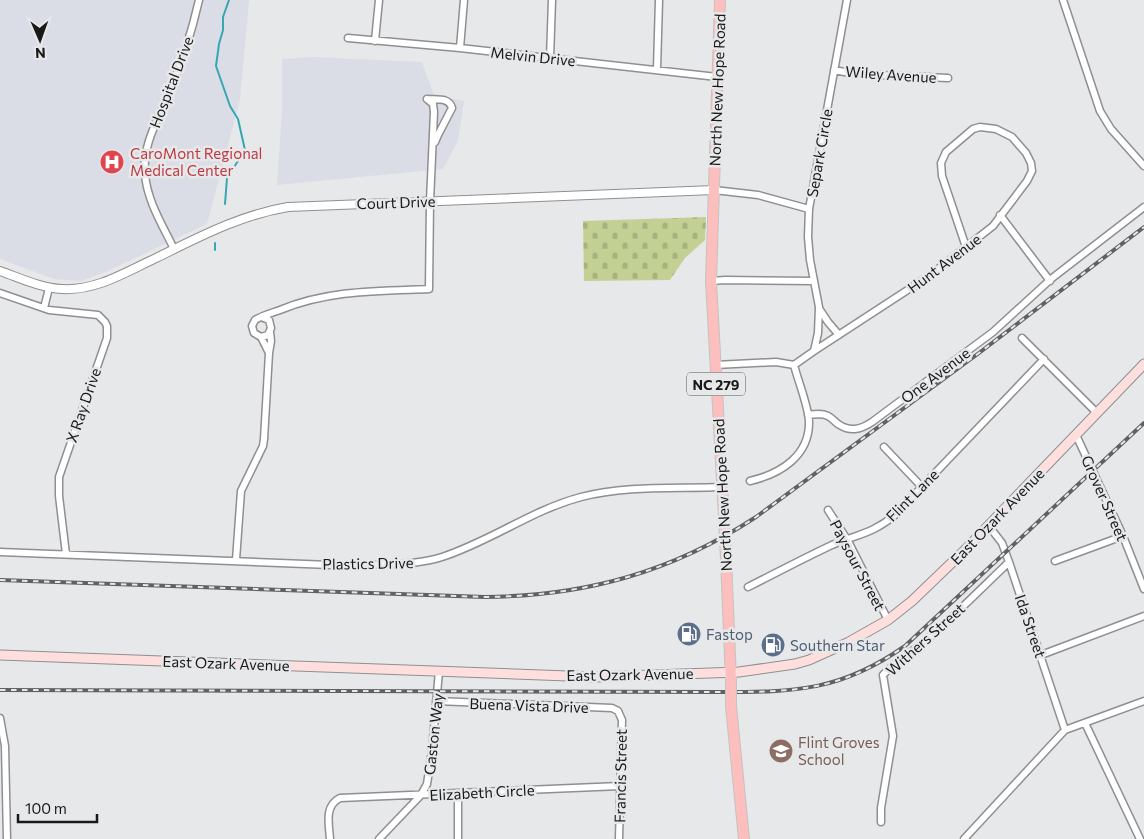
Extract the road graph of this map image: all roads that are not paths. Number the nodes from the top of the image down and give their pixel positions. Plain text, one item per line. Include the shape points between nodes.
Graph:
1 (199, 0) edge
2 (379, 0) edge
3 (464, 0) edge
4 (552, 0) edge
5 (659, 0) edge
6 (720, 0) edge
7 (847, 0) edge
8 (1063, 0) edge
9 (348, 38) dead end
10 (375, 41) junction
11 (460, 48) junction
12 (550, 58) junction
13 (657, 69) junction
14 (834, 70) junction
15 (717, 76) junction
16 (948, 78) dead end
17 (433, 150) junction
18 (1144, 166) edge
19 (714, 190) junction
20 (430, 201) junction
21 (1144, 207) edge
22 (809, 209) junction
23 (1000, 215) junction
24 (966, 247) junction
25 (174, 249) junction
26 (0, 271) edge
27 (1050, 280) junction
28 (711, 281) junction
29 (813, 281) junction
30 (49, 288) junction
31 (0, 294) edge
32 (819, 307) junction
33 (44, 308) junction
34 (278, 311) junction
35 (262, 317) junction
36 (271, 324) junction
37 (270, 332) junction
38 (839, 335) junction
39 (261, 337) junction
40 (1022, 338) dead end
41 (814, 351) junction
42 (269, 353) junction
43 (1044, 359) junction
44 (1144, 364) edge
45 (715, 365) junction
46 (794, 365) junction
47 (1097, 412) junction
48 (808, 415) junction
49 (1076, 435) junction
50 (884, 447) dead end
51 (750, 481) dead end
52 (921, 486) junction
53 (722, 487) junction
54 (828, 510) dead end
55 (988, 525) junction
56 (1122, 536) junction
57 (848, 540) junction
58 (0, 552) edge
59 (66, 554) junction
60 (236, 560) junction
61 (1055, 561) dead end
62 (1009, 562) junction
63 (748, 587) dead end
64 (1144, 590) edge
65 (1144, 616) edge
66 (888, 620) junction
67 (0, 655) edge
68 (1041, 655) junction
69 (439, 671) junction
70 (730, 677) junction
71 (1144, 700) edge
72 (436, 701) junction
73 (620, 713) joint
74 (0, 718) edge
75 (1085, 723) junction
76 (1065, 730) junction
77 (620, 786) junction
78 (458, 794) junction
79 (420, 795) junction
80 (881, 822) dead end
81 (7, 839) edge
82 (330, 839) edge
83 (379, 839) edge
84 (458, 839) edge
85 (619, 839) edge
86 (744, 839) edge
87 (964, 839) edge
88 (1140, 839) edge

1 - 25 street, Hospital Drive via 179,69 151,133 144,163 150,196
2 - 10 street
3 - 11 street
4 - 12 street
5 - 13 street
6 - 15 main road, North New Hope Road / NC 279
7 - 14 street, Separk Circle
8 - 18 street via 1100,111 1111,130
9 - 10 street, Melvin Drive
10 - 11 street, Melvin Drive
11 - 12 street, Melvin Drive
12 - 13 street, Melvin Drive
13 - 15 street, Melvin Drive
14 - 16 street, Wiley Avenue via 855,74
14 - 22 street, Separk Circle
15 - 19 main road, North New Hope Road / NC 279
17 - 17 street via 452,108 447,100 427,99 433,104 434,112
17 - 20 street
19 - 20 street, Court Drive
19 - 22 street, Court Drive via 758,195
19 - 28 main road, North New Hope Road / NC 279
20 - 25 street, Court Drive via 272,210 233,222
20 - 34 street via 429,289 331,294
21 - 27 street, One Avenue
22 - 29 street, Separk Circle via 808,237
23 - 24 street, Hunt Avenue via 993,226
23 - 24 street, Hunt Avenue via 1027,181 1032,172 1031,163 1012,137 996,128 980,127 973,129 946,152 941,163 942,176
23 - 27 street
24 - 38 street, Hunt Avenue via 930,276
25 - 30 street, Court Drive via 100,284 73,289
26 - 30 street, Court Drive
27 - 48 street, One Avenue via 993,332 864,427 852,430 830,417
28 - 29 street
28 - 45 main road, North New Hope Road / NC 279
29 - 32 street, Separk Circle
30 - 33 street
31 - 33 street, X Ray Drive
32 - 38 street, Separk Circle
32 - 41 street, Separk Circle
33 - 59 street, X Ray Drive via 93,313 105,322 108,332 59,476
34 - 35 street
34 - 36 street
35 - 36 street
35 - 39 street via 252,326 254,334
36 - 37 street
37 - 39 street
37 - 42 street
38 - 41 street, Hunt Avenue
39 - 42 street
40 - 43 street
41 - 46 street
42 - 60 street via 263,446 241,491
43 - 47 street
43 - 52 street, Flint Lane
44 - 47 main road, East Ozark Avenue
45 - 46 street via 776,362
45 - 53 main road, North New Hope Road / NC 279
46 - 48 street
47 - 49 main road, East Ozark Avenue
48 - 51 street via 806,439 794,459 781,470
49 - 55 main road, East Ozark Avenue
49 - 56 street, Grover Street
50 - 52 street
52 - 57 street, Flint Lane via 884,524
53 - 60 street, Plastics Drive via 627,490 583,496 542,510 458,552 420,562 356,566
53 - 70 main road, North New Hope Road / NC 279, bridge
54 - 57 street, Paysour Street
55 - 62 street, Ida Street via 1002,543
55 - 66 main road, East Ozark Avenue via 928,586
56 - 61 street
56 - 64 street, Grover Street
57 - 63 street, Flint Lane
57 - 66 street, Paysour Street
58 - 59 street, Plastics Drive
59 - 60 street, Plastics Drive
62 - 68 street, Ida Street
62 - 80 street, Withers Street via 935,633 883,675 893,736
65 - 68 street
66 - 70 main road, East Ozark Avenue via 809,660
67 - 69 main road, East Ozark Avenue
68 - 76 street, Ida Street
69 - 70 main road, East Ozark Avenue via 594,677
69 - 72 street, Gaston Way
70 - 86 main road, North New Hope Road / NC 279, bridge
71 - 75 street
72 - 73 street, Buena Vista Drive via 612,708
72 - 79 street, Gaston Way via 429,776
73 - 77 street, Francis Street
74 - 81 street
75 - 76 street
75 - 88 street
76 - 87 street
77 - 78 street, Elizabeth Circle
77 - 85 street, Francis Street
78 - 79 street, Elizabeth Circle
78 - 84 street
79 - 82 street, Elizabeth Circle via 336,800 329,808
79 - 83 street, Gaston Way

